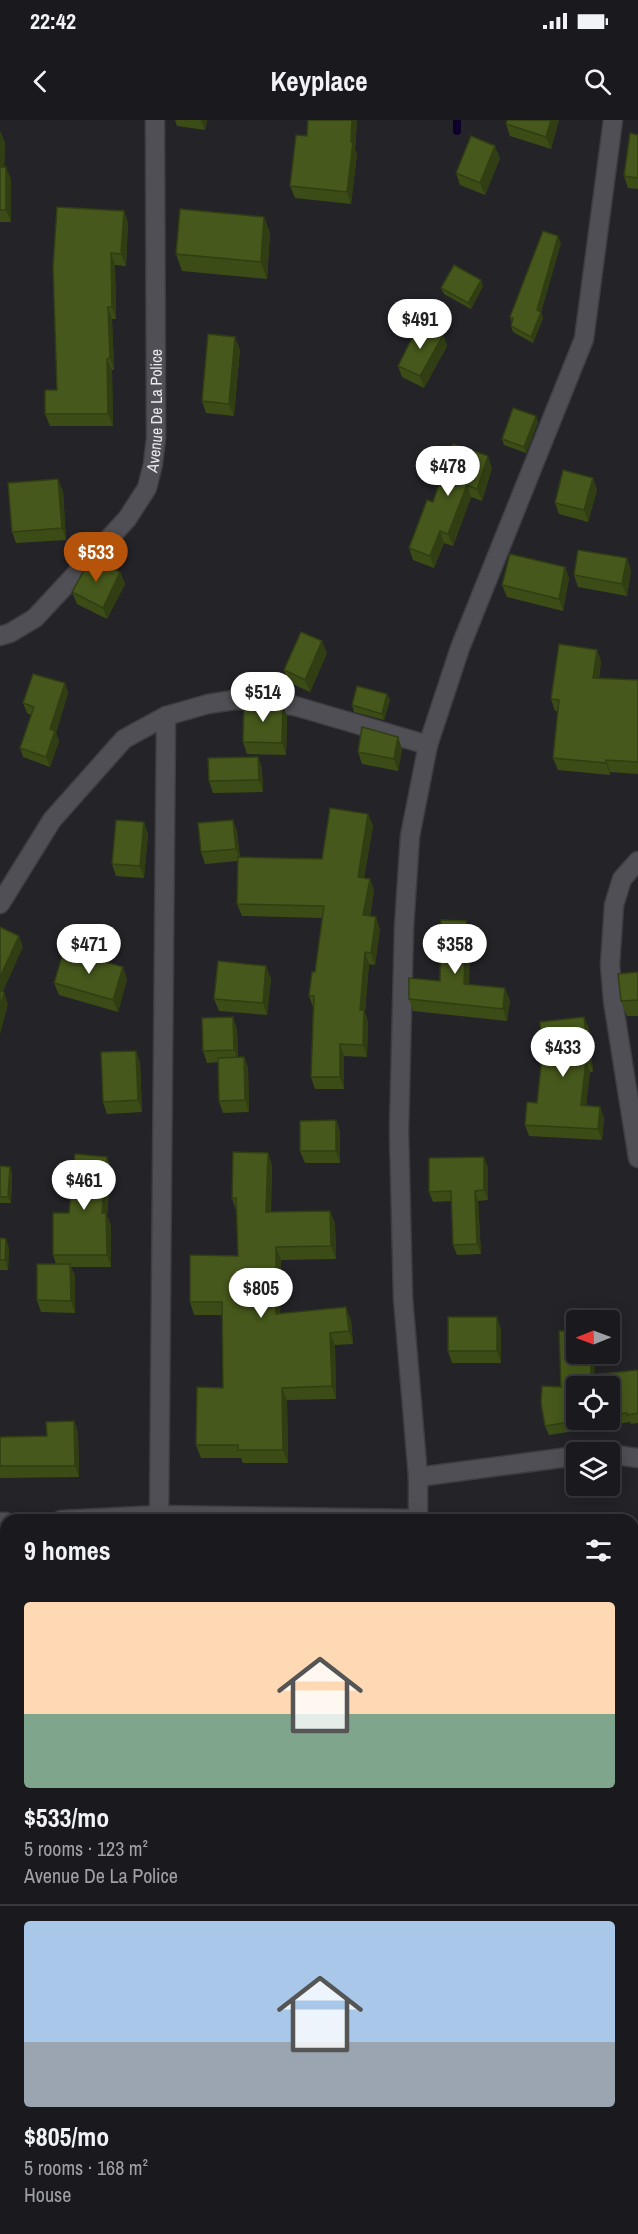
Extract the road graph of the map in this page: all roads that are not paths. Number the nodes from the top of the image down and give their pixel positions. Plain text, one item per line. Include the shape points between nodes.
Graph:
1 (155, 120) edge
2 (613, 120) edge
3 (0, 636) edge
4 (166, 716) junction
5 (428, 745) junction
6 (638, 861) edge
7 (0, 904) edge
8 (638, 1158) edge
9 (620, 1456) edge
10 (566, 1457) edge
11 (638, 1458) edge
12 (418, 1478) junction
13 (159, 1514) edge
14 (418, 1514) edge

1 - 3 street, Avenue De La Police via 156,438 147,488 127,519 35,618
2 - 5 street via 585,339 460,648
4 - 5 street via 208,704 258,701 295,706
4 - 7 street via 124,740 52,820
4 - 13 street
5 - 12 street via 410,836 399,1131 403,1298
6 - 8 street via 622,879 614,905 609,965
9 - 11 street
10 - 12 street
12 - 14 street

